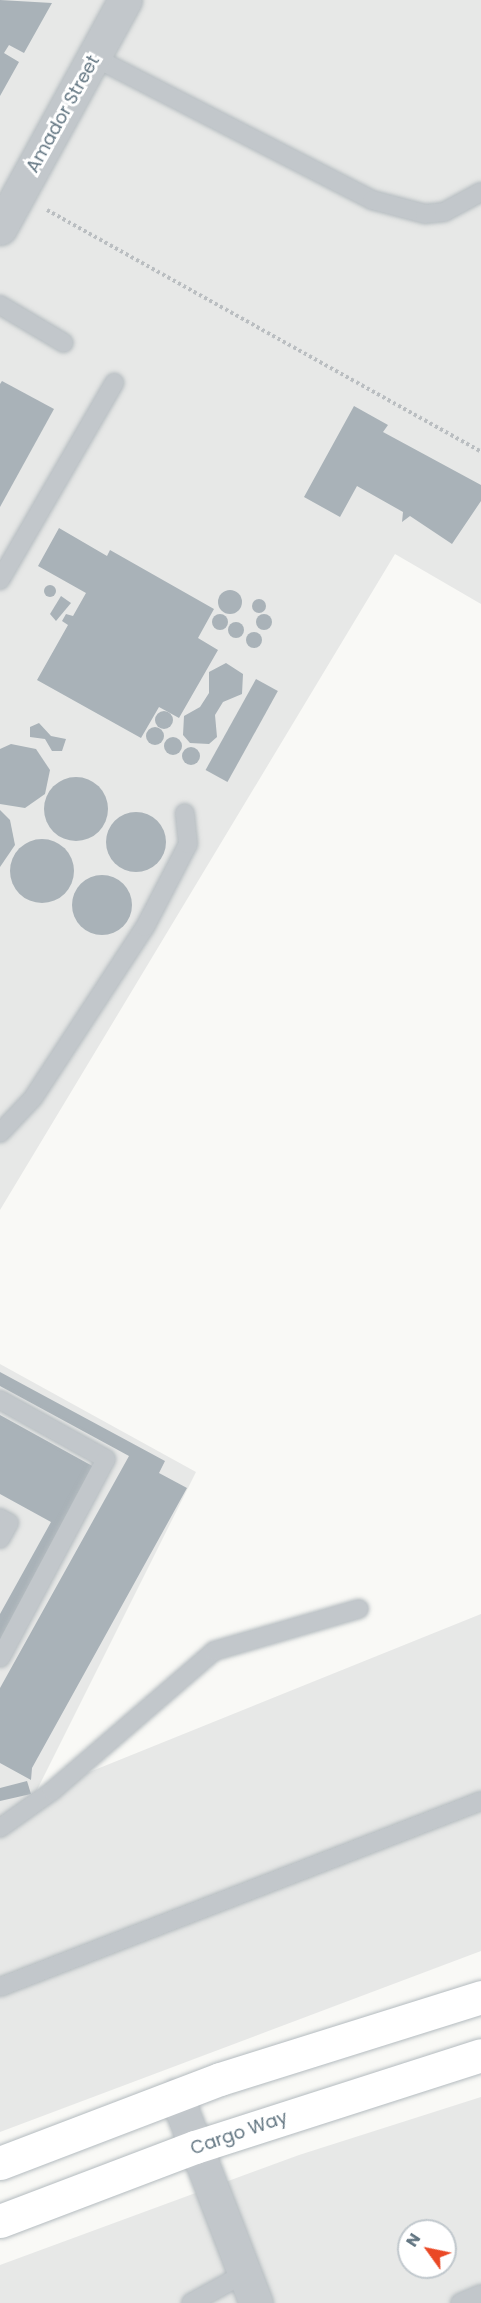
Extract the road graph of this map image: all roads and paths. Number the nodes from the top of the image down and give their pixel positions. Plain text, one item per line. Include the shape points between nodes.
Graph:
1 (125, 0) edge
2 (94, 57) junction
3 (481, 192) edge
4 (18, 194) junction
5 (0, 228) edge
6 (0, 305) edge
7 (63, 343) dead end
8 (114, 383) dead end
9 (481, 452) edge
10 (0, 580) edge
11 (185, 813) dead end
12 (0, 1133) edge
13 (0, 1400) edge
14 (0, 1518) edge
15 (0, 1539) edge
16 (359, 1609) dead end
17 (0, 1658) edge
18 (481, 1801) edge
19 (0, 1828) edge
20 (0, 1987) edge
21 (481, 1997) edge
22 (481, 2055) edge
23 (176, 2095) junction
24 (195, 2147) junction
25 (0, 2163) edge
26 (0, 2221) edge
27 (250, 2288) edge
28 (481, 2294) edge
29 (191, 2303) edge
30 (460, 2303) edge

1 - 2 street, Amador Street
2 - 3 lane via 372,200 425,214 444,212
2 - 4 street, Amador Street
4 - 5 street, Amador Street
4 - 9 path
6 - 7 lane
8 - 10 lane
11 - 12 lane via 188,844 145,927 33,1098
13 - 17 lane via 106,1460
14 - 15 lane via 9,1523
16 - 19 lane via 214,1651 52,1791
18 - 20 lane
21 - 23 main road
22 - 24 main road, Cargo Way
23 - 24 street
23 - 25 main road
24 - 26 main road, Cargo Way
24 - 27 street
27 - 29 lane
28 - 30 lane

